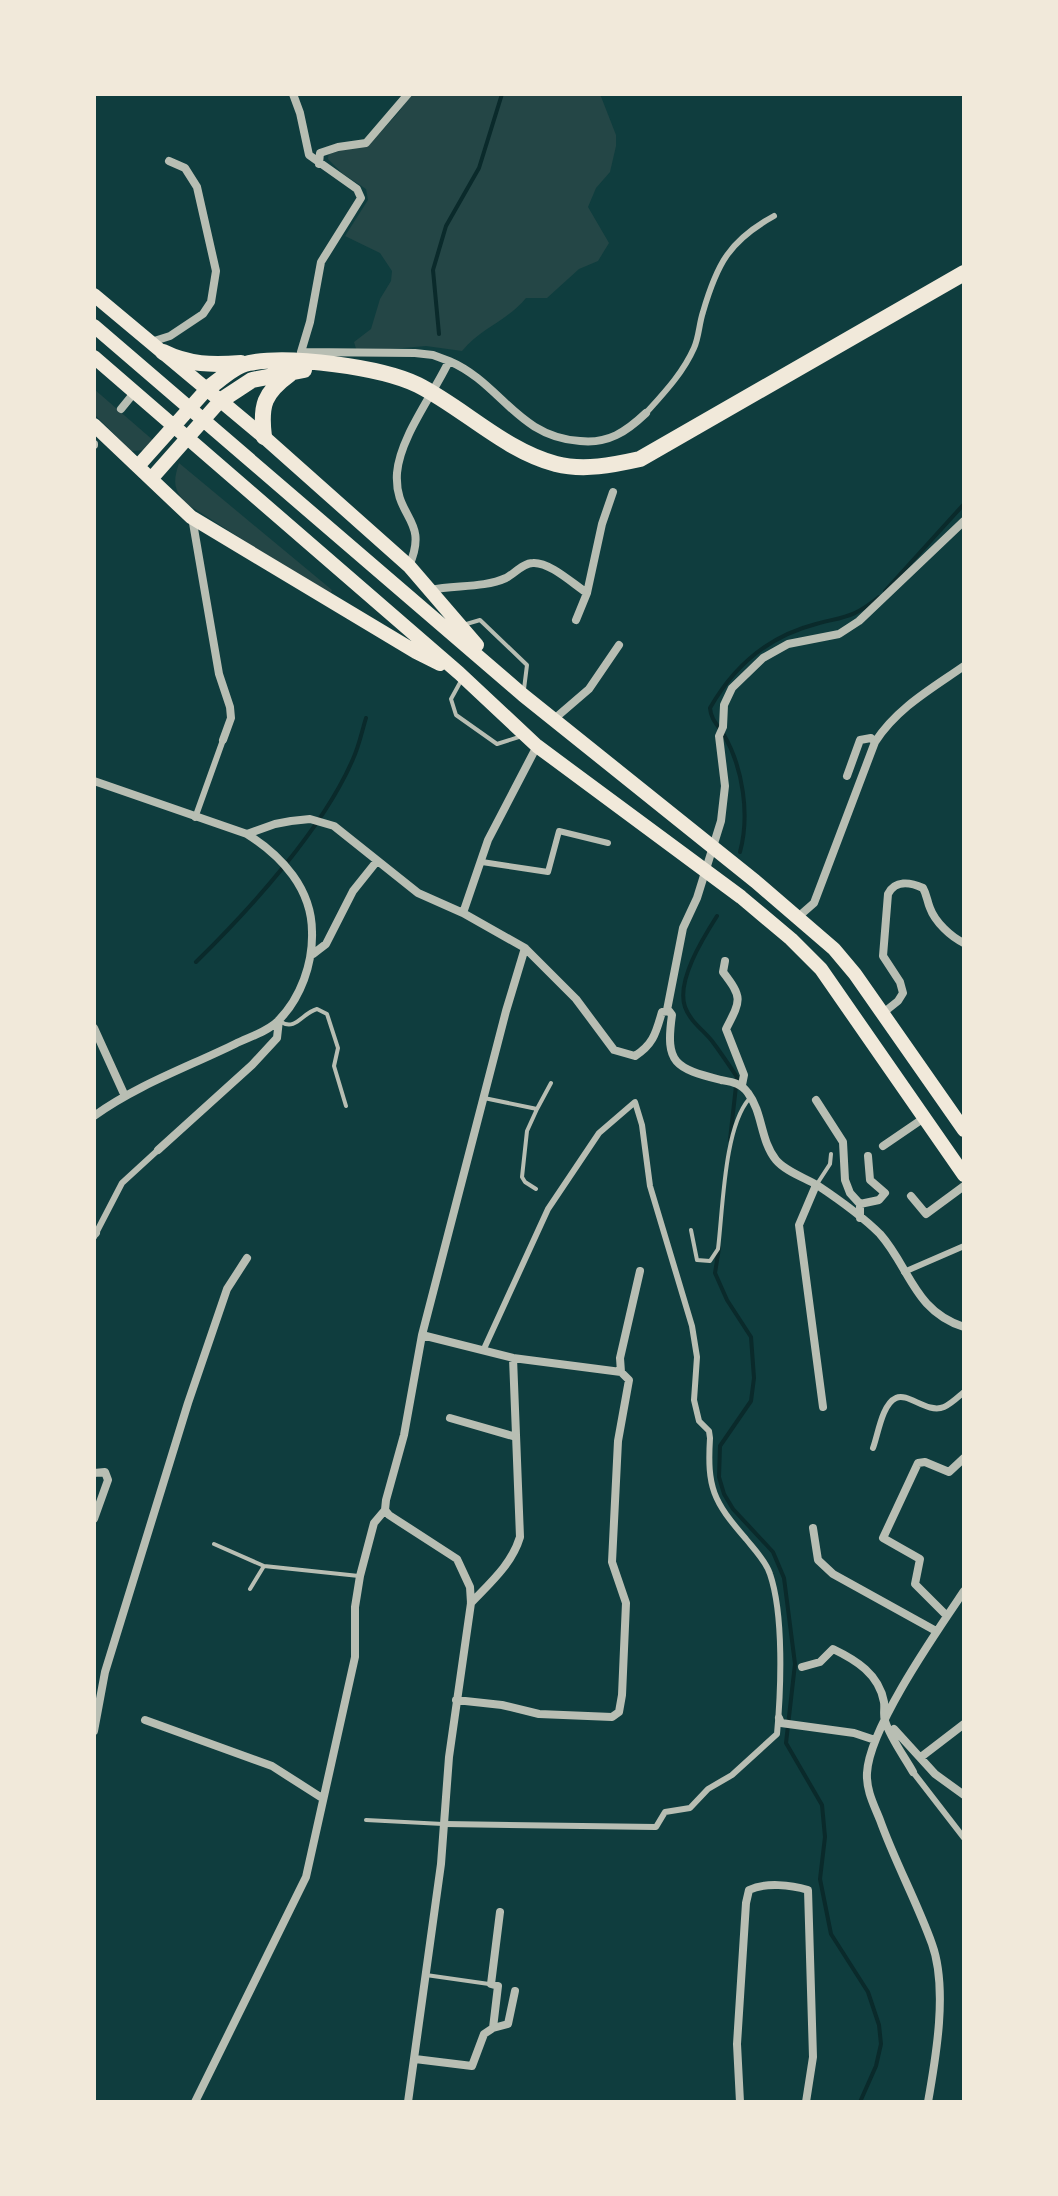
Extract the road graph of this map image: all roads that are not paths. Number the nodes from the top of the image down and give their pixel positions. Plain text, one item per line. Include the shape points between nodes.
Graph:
1 (293, 94) edge
2 (408, 94) edge
3 (169, 161) dead end
4 (319, 164) junction
5 (774, 216) dead end
6 (964, 273) edge
7 (94, 295) edge
8 (94, 326) edge
9 (157, 347) junction
10 (94, 357) edge
11 (449, 361) junction
12 (246, 363) junction
13 (346, 367) junction
14 (293, 372) junction
15 (134, 393) junction
16 (203, 393) junction
17 (216, 404) junction
18 (121, 409) dead end
19 (646, 413) joint
20 (94, 425) edge
21 (264, 437) junction
22 (165, 448) junction
23 (139, 465) junction
24 (151, 479) junction
25 (613, 492) dead end
26 (191, 517) junction
27 (964, 521) edge
28 (409, 566) junction
29 (431, 590) junction
30 (587, 593) junction
31 (576, 620) dead end
32 (459, 626) junction
33 (619, 645) dead end
34 (964, 666) edge
35 (461, 675) junction
36 (523, 695) junction
37 (553, 720) junction
38 (223, 740) joint
39 (531, 741) junction
40 (875, 742) junction
41 (847, 776) dead end
42 (94, 781) edge
43 (195, 818) junction
44 (247, 834) junction
45 (608, 843) dead end
46 (377, 861) junction
47 (482, 862) junction
48 (463, 913) junction
49 (798, 917) junction
50 (964, 943) edge
51 (525, 948) junction
52 (313, 954) junction
53 (725, 961) dead end
54 (667, 1010) junction
55 (883, 1013) junction
56 (279, 1020) junction
57 (94, 1028) edge
58 (551, 1083) dead end
59 (742, 1085) junction
60 (124, 1094) junction
61 (751, 1097) junction
62 (484, 1098) junction
63 (816, 1100) dead end
64 (346, 1106) dead end
65 (537, 1109) junction
66 (94, 1116) edge
67 (924, 1118) junction
68 (964, 1130) edge
69 (883, 1146) dead end
70 (158, 1150) joint
71 (831, 1154) dead end
72 (868, 1156) dead end
73 (964, 1175) edge
74 (816, 1185) junction
75 (964, 1186) edge
76 (536, 1189) dead end
77 (911, 1196) dead end
78 (860, 1204) junction
79 (860, 1218) junction
80 (691, 1230) dead end
81 (95, 1234) edge
82 (964, 1246) edge
83 (247, 1258) dead end
84 (640, 1271) dead end
85 (904, 1272) junction
86 (964, 1327) edge
87 (422, 1335) junction
88 (483, 1351) junction
89 (513, 1358) junction
90 (621, 1372) junction
91 (964, 1392) edge
92 (823, 1407) dead end
93 (450, 1418) dead end
94 (516, 1437) junction
95 (873, 1448) dead end
96 (964, 1458) edge
97 (94, 1473) edge
98 (385, 1510) junction
99 (94, 1519) edge
100 (813, 1528) dead end
101 (214, 1544) dead end
102 (264, 1566) junction
103 (360, 1576) junction
104 (250, 1589) dead end
105 (964, 1591) edge
106 (471, 1603) junction
107 (947, 1616) junction
108 (936, 1631) junction
109 (802, 1667) dead end
110 (456, 1700) junction
111 (779, 1718) junction
112 (145, 1720) dead end
113 (885, 1720) junction
114 (964, 1724) edge
115 (94, 1731) edge
116 (875, 1740) junction
117 (921, 1757) junction
118 (913, 1772) joint
119 (964, 1795) edge
120 (322, 1798) junction
121 (366, 1820) dead end
122 (445, 1824) junction
123 (964, 1838) edge
124 (500, 1912) dead end
125 (426, 1975) junction
126 (491, 1984) junction
127 (515, 1991) dead end
128 (493, 2028) junction
129 (415, 2059) junction
130 (195, 2102) edge
131 (408, 2102) edge
132 (740, 2102) edge
133 (806, 2102) edge
134 (928, 2102) edge

1 - 4 street via 309,155
2 - 4 street via 366,143 320,153
3 - 9 street via 185,168 197,187 216,271 211,302 203,314
4 - 11 street via 357,189 361,198 321,262 301,352 415,353
5 - 19 street via 731,247 693,349
6 - 13 highway via 640,459 602,468 558,465 526,453 420,386
7 - 9 main road
8 - 36 main road
9 - 12 highway via 207,365
9 - 16 main road
10 - 15 main road
11 - 19 street via 478,377 530,426 558,440 610,440
11 - 28 street via 399,455 398,500 418,540
12 - 13 highway
12 - 16 highway
13 - 14 highway
14 - 17 highway via 252,380
14 - 21 highway via 267,395
15 - 18 street
15 - 35 main road
16 - 17 main road
16 - 22 main road
17 - 21 main road
17 - 22 main road
20 - 23 main road
21 - 28 main road
22 - 23 main road
22 - 24 main road
23 - 24 main road
24 - 26 main road
25 - 30 street
26 - 35 main road
26 - 38 street via 219,674 230,707
27 - 54 street via 859,621 839,634 788,644 763,658 732,688 721,731 721,821 683,928
28 - 29 main road
29 - 30 street via 491,583 536,563
29 - 32 main road
30 - 31 street
32 - 36 main road
32 - 36 lane via 480,620 527,665
33 - 37 street via 589,689
34 - 40 street via 898,712
35 - 39 main road
35 - 39 lane via 451,699 456,715 497,744
36 - 37 main road
37 - 49 main road
38 - 43 street
39 - 47 street
39 - 67 main road via 791,939 821,969
40 - 41 street via 860,740
40 - 49 street via 814,903
42 - 43 street
43 - 44 street
44 - 46 street via 275,824 323,821
44 - 52 street via 279,858 298,881 311,915
45 - 47 street via 559,831 548,872
46 - 48 street via 418,893
46 - 52 street via 353,891 326,944
47 - 48 street
48 - 51 street
49 - 55 main road via 834,949
50 - 55 street via 936,918 923,888 903,883 891,888 883,956 903,993
51 - 54 street via 614,1050 635,1056 653,1042
51 - 62 street
52 - 56 street
53 - 59 street via 723,972 738,992 739,1004 726,1029 744,1075
54 - 59 street via 672,1015 668,1043 675,1060 700,1074
55 - 68 main road
56 - 60 street
56 - 64 lane via 293,1025 311,1010 324,1010 338,1048 334,1066
56 - 70 street via 277,1038 252,1065
57 - 60 street
58 - 65 lane
59 - 61 street
60 - 66 street
61 - 74 street via 777,1162
61 - 80 lane via 732,1130 718,1249 710,1261 697,1260
62 - 65 lane
62 - 87 street
63 - 78 street via 843,1142 845,1180
65 - 76 lane via 527,1131 522,1177
67 - 69 street
67 - 73 main road
70 - 81 street via 122,1183
71 - 74 lane
72 - 78 street via 870,1180 885,1193
74 - 79 street
74 - 92 street via 799,1225
75 - 77 street via 926,1214
78 - 79 street
79 - 85 street via 879,1234
82 - 85 street
83 - 115 street via 227,1289 188,1403 114,1642
84 - 90 street
85 - 86 street via 936,1313
87 - 88 street
87 - 98 street
88 - 89 street
88 - 111 street via 548,1209 599,1133 635,1102 650,1186 692,1326 697,1357 694,1400 699,1421 709,1431 710,1482 724,1513 770,1571 778,1622
89 - 90 street
89 - 94 street
90 - 110 street via 629,1380 618,1441 612,1562 626,1603 619,1712 612,1717 539,1714
91 - 95 street via 933,1409 895,1398
93 - 94 street
94 - 106 street via 520,1537 504,1568
96 - 107 street via 949,1472 918,1463 883,1538 920,1559 915,1584
97 - 99 street via 105,1472 108,1480
98 - 103 street via 374,1523
98 - 106 street via 457,1559
100 - 108 street via 818,1560 833,1574
101 - 102 lane
102 - 103 lane
102 - 104 lane
103 - 120 street via 355,1657
105 - 107 street
106 - 110 street
107 - 108 street
108 - 113 street
109 - 113 street via 820,1662 833,1649 855,1659 879,1688
110 - 122 street
111 - 116 street via 781,1723
111 - 122 street via 777,1734 732,1775 690,1808 665,1812 656,1827
112 - 120 street via 272,1766
113 - 116 street
113 - 117 street
113 - 118 street
114 - 117 street
116 - 134 street via 868,1790 938,1969
117 - 119 street
118 - 123 street
120 - 130 street via 306,1877
121 - 122 lane
122 - 125 street
124 - 126 street
125 - 126 lane
125 - 129 street
126 - 128 street via 498,1986
127 - 128 street via 508,2024
128 - 129 street via 484,2034 472,2066
129 - 131 street
132 - 133 street via 737,2044 749,1890 793,1886 808,1890 810,1915 813,2057

